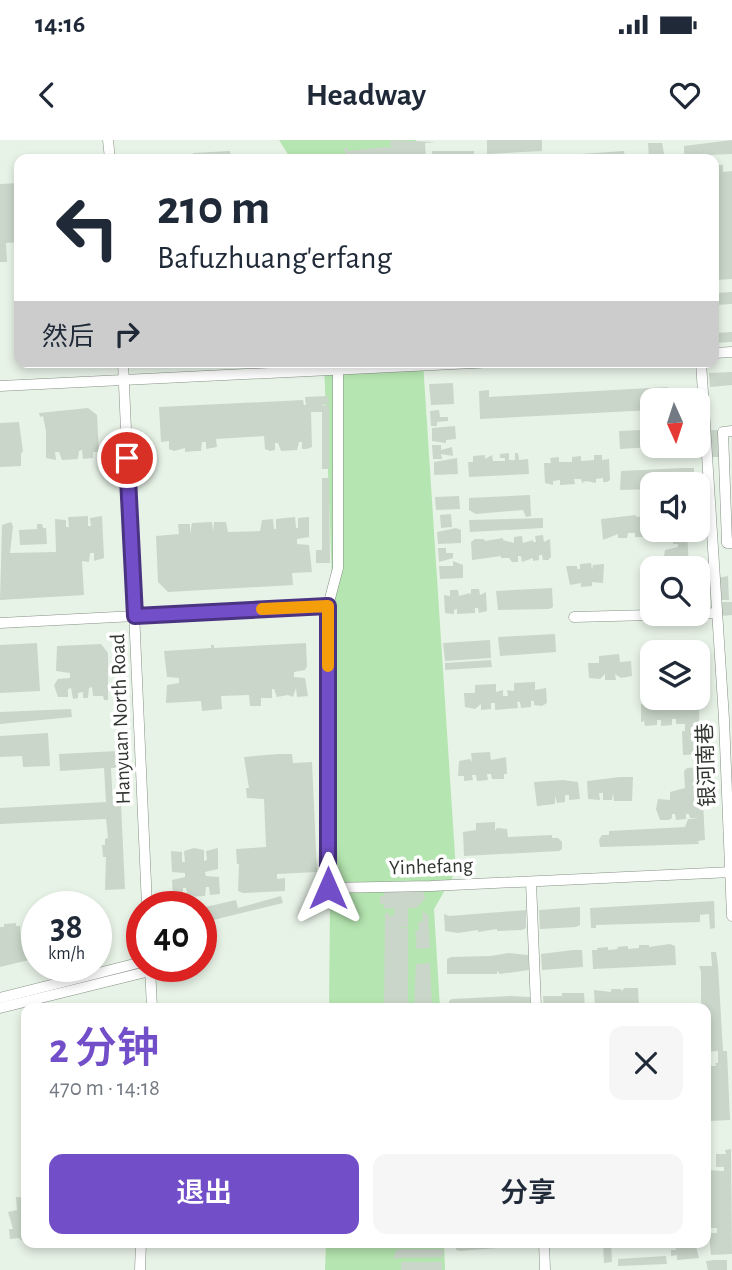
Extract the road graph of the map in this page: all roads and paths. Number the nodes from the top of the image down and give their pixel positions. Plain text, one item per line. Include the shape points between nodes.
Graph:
1 (123, 368) edge
2 (306, 368) edge
3 (339, 368) edge
4 (701, 368) edge
5 (124, 379) junction
6 (0, 386) edge
7 (732, 431) edge
8 (732, 543) edge
9 (328, 606) junction
10 (710, 614) edge
11 (717, 614) junction
12 (640, 615) edge
13 (135, 616) junction
14 (574, 617) dead end
15 (0, 623) edge
16 (731, 872) edge
17 (531, 882) junction
18 (146, 891) edge
19 (732, 916) edge
20 (126, 966) edge
21 (126, 975) edge
22 (151, 982) edge
23 (0, 998) edge
24 (152, 1003) edge
25 (536, 1003) edge
26 (0, 1007) edge
27 (141, 1248) edge
28 (544, 1248) edge
29 (140, 1270) edge
30 (545, 1270) edge

1 - 5 street, Hanyuan North Road
2 - 5 street
3 - 9 street via 338,568
4 - 11 street, 银河南巷
5 - 6 street
5 - 13 street, Hanyuan North Road
7 - 8 street via 723,432 727,543
9 - 13 street
9 - 17 street, Yinhefang via 328,888
10 - 11 street
11 - 16 street, 银河南巷
12 - 14 street
13 - 15 street
13 - 18 street, Hanyuan North Road
16 - 17 street, Yinhefang
16 - 19 street, 银河南巷
17 - 25 street
20 - 23 street
21 - 26 street
22 - 24 street
27 - 29 street
28 - 30 street

